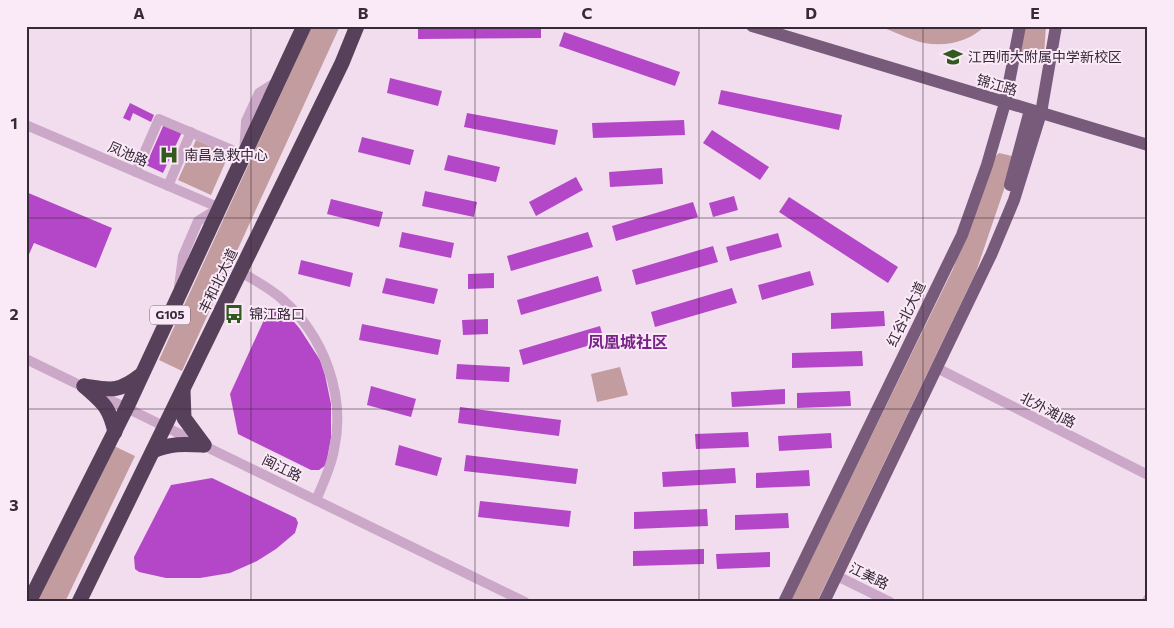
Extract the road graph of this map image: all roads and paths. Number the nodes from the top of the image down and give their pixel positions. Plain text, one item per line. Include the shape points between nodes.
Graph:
1 (304, 26) edge
2 (357, 26) edge
3 (752, 26) edge
4 (1020, 26) edge
5 (1056, 26) edge
6 (1006, 103) junction
7 (1035, 111) junction
8 (26, 125) edge
9 (190, 132) junction
10 (1148, 145) edge
11 (244, 155) junction
12 (136, 172) junction
13 (168, 186) junction
14 (220, 208) junction
15 (241, 272) junction
16 (26, 359) edge
17 (937, 368) junction
18 (142, 374) junction
19 (84, 386) junction
20 (183, 390) junction
21 (127, 407) junction
22 (165, 426) junction
23 (115, 432) junction
24 (204, 445) junction
25 (153, 451) junction
26 (1148, 475) edge
27 (316, 500) junction
28 (837, 576) junction
29 (29, 602) edge
30 (79, 602) edge
31 (525, 602) edge
32 (784, 602) edge
33 (824, 602) edge
34 (890, 602) edge

1 - 11 highway, 丰和北大道 / G105
2 - 15 highway, 丰和北大道 via 342,64
3 - 6 main road, 锦江路
4 - 6 main road, 红谷北大道
5 - 7 main road
6 - 7 main road, 锦江路
6 - 32 main road, 红谷北大道 via 962,235
7 - 10 main road, 锦江路
7 - 17 main road via 991,256
8 - 12 street, 凤池路
9 - 11 street
9 - 12 street via 159,118
9 - 13 street
11 - 14 highway, 丰和北大道 / G105
12 - 13 street, 凤池路
13 - 14 street, 凤池路
14 - 18 highway, 丰和北大道 / G105
15 - 20 highway, 丰和北大道
15 - 27 street via 281,297 314,336 325,358 338,410 337,431 334,451
16 - 19 street, 闽江路
17 - 26 street, 北外滩J路
17 - 28 main road
18 - 19 highway via 126,387
18 - 21 highway, 丰和北大道 / G105
19 - 21 street, 闽江路
19 - 23 highway via 111,414
20 - 22 highway, 丰和北大道
20 - 24 highway via 184,418
21 - 22 street, 闽江路
21 - 23 highway, 丰和北大道 / G105
22 - 24 street, 闽江路
22 - 25 highway, 丰和北大道
23 - 29 highway, 丰和北大道 / G105
24 - 25 highway via 173,444
24 - 27 street, 闽江路
25 - 30 highway, 丰和北大道
27 - 31 street, 闽江路
28 - 33 main road
28 - 34 street, 江美路

